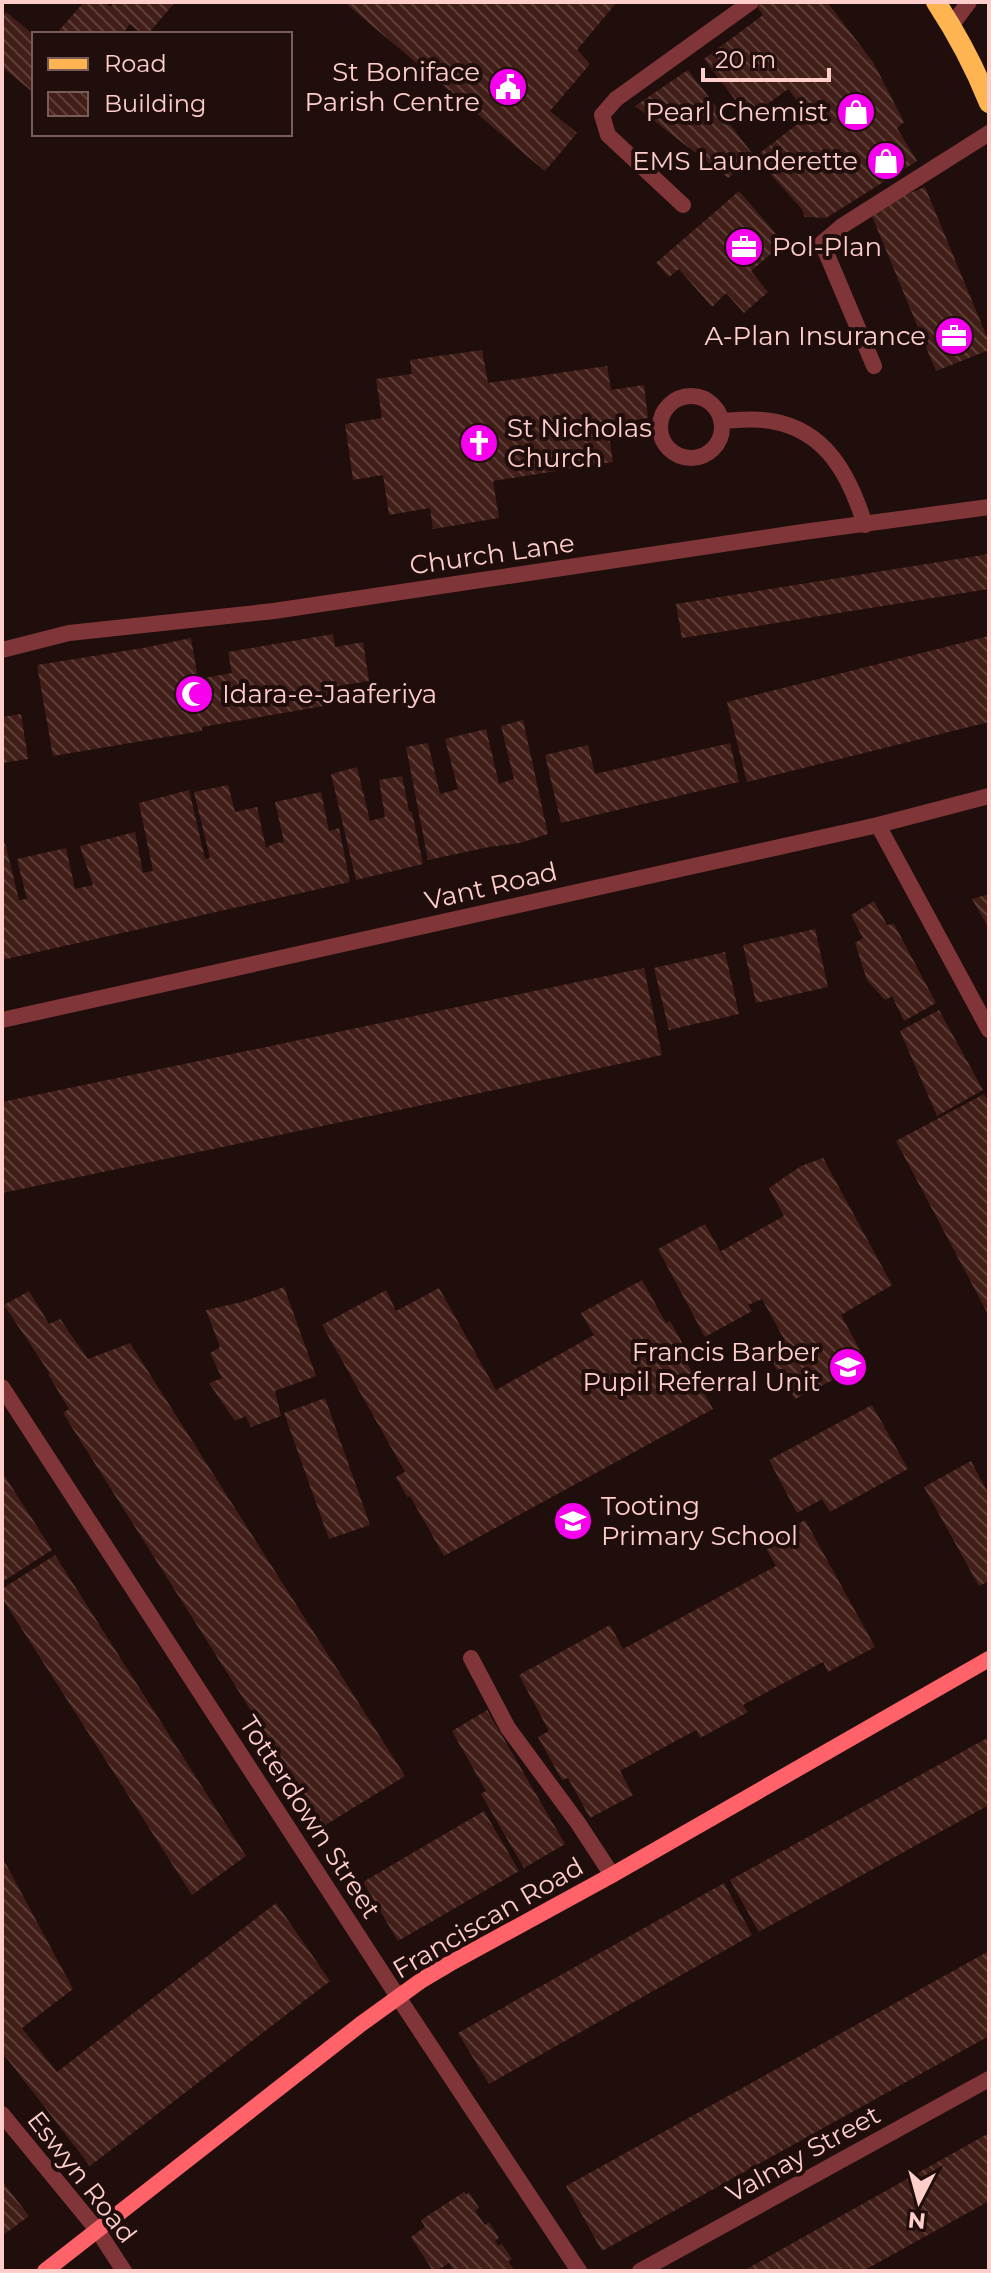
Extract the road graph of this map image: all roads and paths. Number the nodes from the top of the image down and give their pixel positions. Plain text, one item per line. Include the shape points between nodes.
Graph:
1 (751, 2) edge
2 (936, 2) edge
3 (969, 2) edge
4 (951, 26) junction
5 (989, 103) edge
6 (989, 133) edge
7 (683, 205) dead end
8 (874, 366) dead end
9 (721, 421) dead end
10 (989, 507) edge
11 (865, 525) junction
12 (2, 650) edge
13 (989, 796) edge
14 (878, 825) junction
15 (2, 1020) edge
16 (989, 1030) edge
17 (2, 1387) edge
18 (471, 1658) dead end
19 (989, 1659) edge
20 (612, 1875) junction
21 (398, 1997) junction
22 (989, 2079) edge
23 (2, 2114) edge
24 (98, 2231) junction
25 (45, 2271) edge
26 (124, 2271) edge
27 (579, 2271) edge
28 (640, 2271) edge

1 - 7 street via 616,99 602,115 608,135
2 - 4 main road
3 - 4 street
4 - 5 main road
6 - 8 street via 822,243
9 - 11 street via 774,421 819,443 840,465
10 - 11 street, Church Lane
11 - 12 street, Church Lane via 274,611 69,633
13 - 14 street, Vant Road
14 - 15 street, Vant Road
14 - 16 street
17 - 21 street, Totterdown Street
18 - 20 street via 508,1728
19 - 20 street, Franciscan Road
20 - 21 street, Franciscan Road
21 - 24 street, Franciscan Road
21 - 27 street, Totterdown Street
22 - 28 street, Valnay Street
23 - 24 street, Eswyn Road
24 - 25 street, Franciscan Road
24 - 26 street, Eswyn Road

